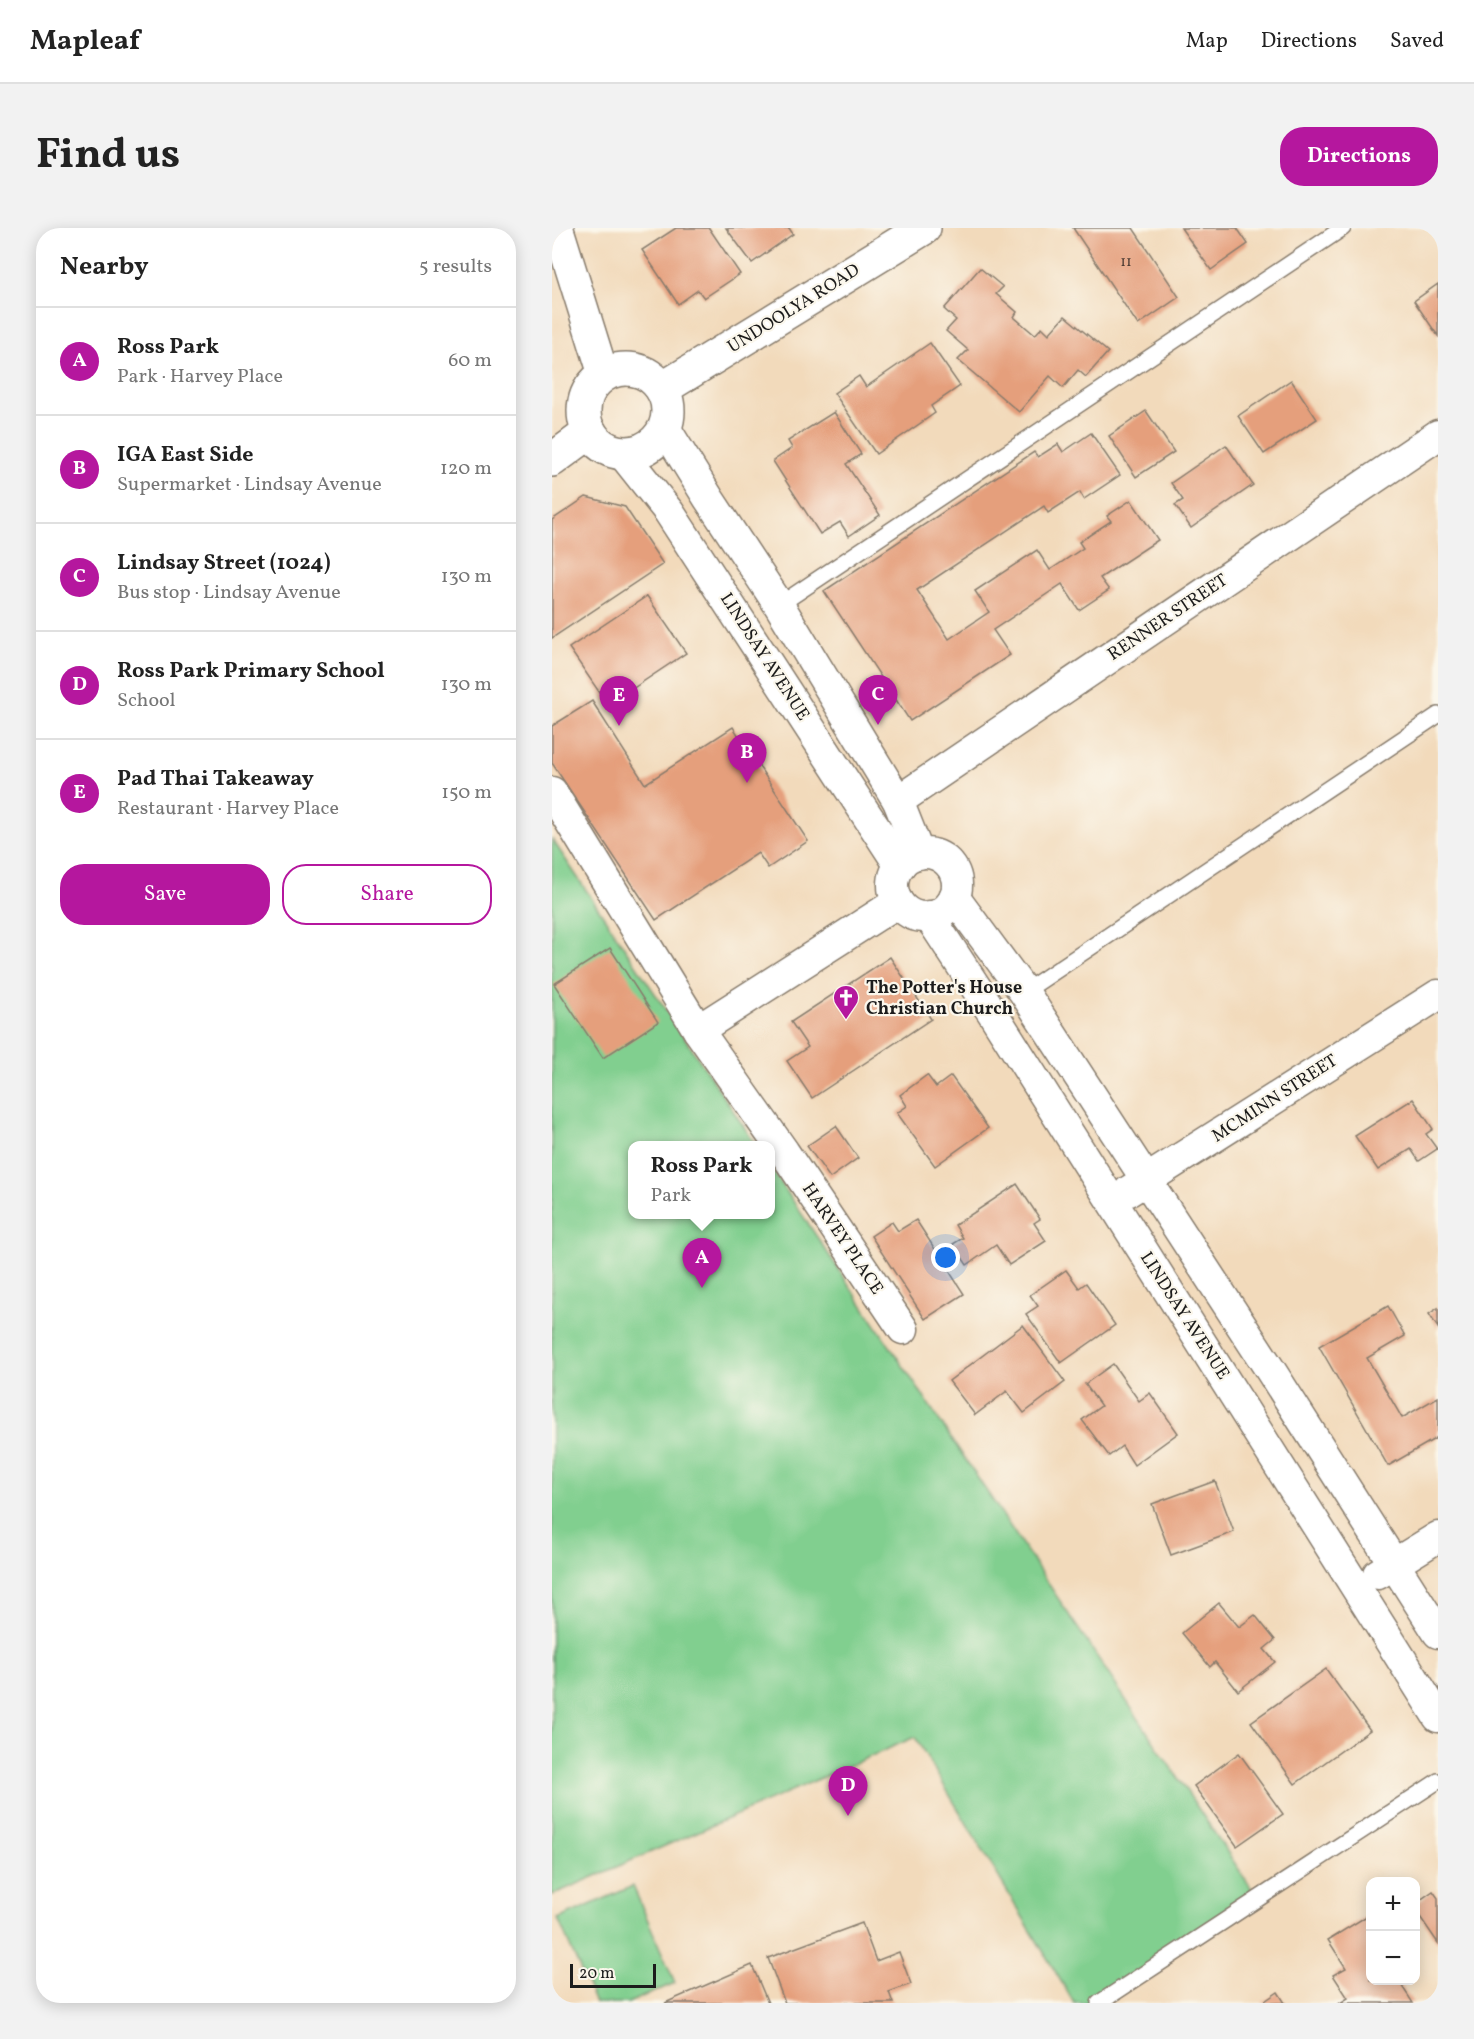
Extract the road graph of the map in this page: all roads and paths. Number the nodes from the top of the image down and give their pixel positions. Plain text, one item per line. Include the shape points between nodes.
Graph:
1 (558, 228) edge
2 (924, 228) edge
3 (1343, 228) edge
4 (604, 376) junction
5 (663, 389) junction
6 (665, 428) junction
7 (590, 432) junction
8 (1438, 435) edge
9 (622, 453) junction
10 (552, 460) edge
11 (779, 605) junction
12 (1438, 716) edge
13 (552, 792) edge
14 (898, 801) junction
15 (910, 860) junction
16 (954, 897) junction
17 (898, 902) junction
18 (929, 916) junction
19 (1024, 992) junction
20 (1438, 995) edge
21 (698, 1030) junction
22 (1146, 1182) junction
23 (1111, 1201) junction
24 (903, 1329) dead end
25 (1438, 1536) edge
26 (1394, 1565) junction
27 (1357, 1586) junction
28 (1438, 1633) edge
29 (1438, 1717) edge
30 (1438, 1781) edge
31 (1099, 2003) edge

1 - 4 street
2 - 5 main road, UNDOOLYA ROAD
3 - 11 lane
4 - 5 main road via 630,369 654,379
4 - 7 main road via 594,384 584,407
5 - 6 main road via 669,414
6 - 9 main road via 648,447
6 - 11 street, LINDSAY AVENUE
7 - 9 main road via 598,442
7 - 10 main road
8 - 14 street, RENNER STREET
9 - 15 street, LINDSAY AVENUE via 669,512
11 - 14 street, LINDSAY AVENUE
12 - 19 lane
13 - 21 street, HARVEY PLACE
14 - 15 street, LINDSAY AVENUE
15 - 16 street via 929,854 938,856 953,869 957,888
15 - 17 street via 893,881
16 - 18 street via 948,907
16 - 19 street
17 - 18 street via 909,913
17 - 21 street
18 - 23 street, LINDSAY AVENUE
19 - 22 street
20 - 22 street, MCMINN STREET
21 - 24 street, HARVEY PLACE
22 - 23 street, MCMINN STREET
22 - 26 street
23 - 27 street, LINDSAY AVENUE
25 - 26 street
26 - 27 street
26 - 28 street
27 - 29 street, LINDSAY AVENUE
30 - 31 lane

